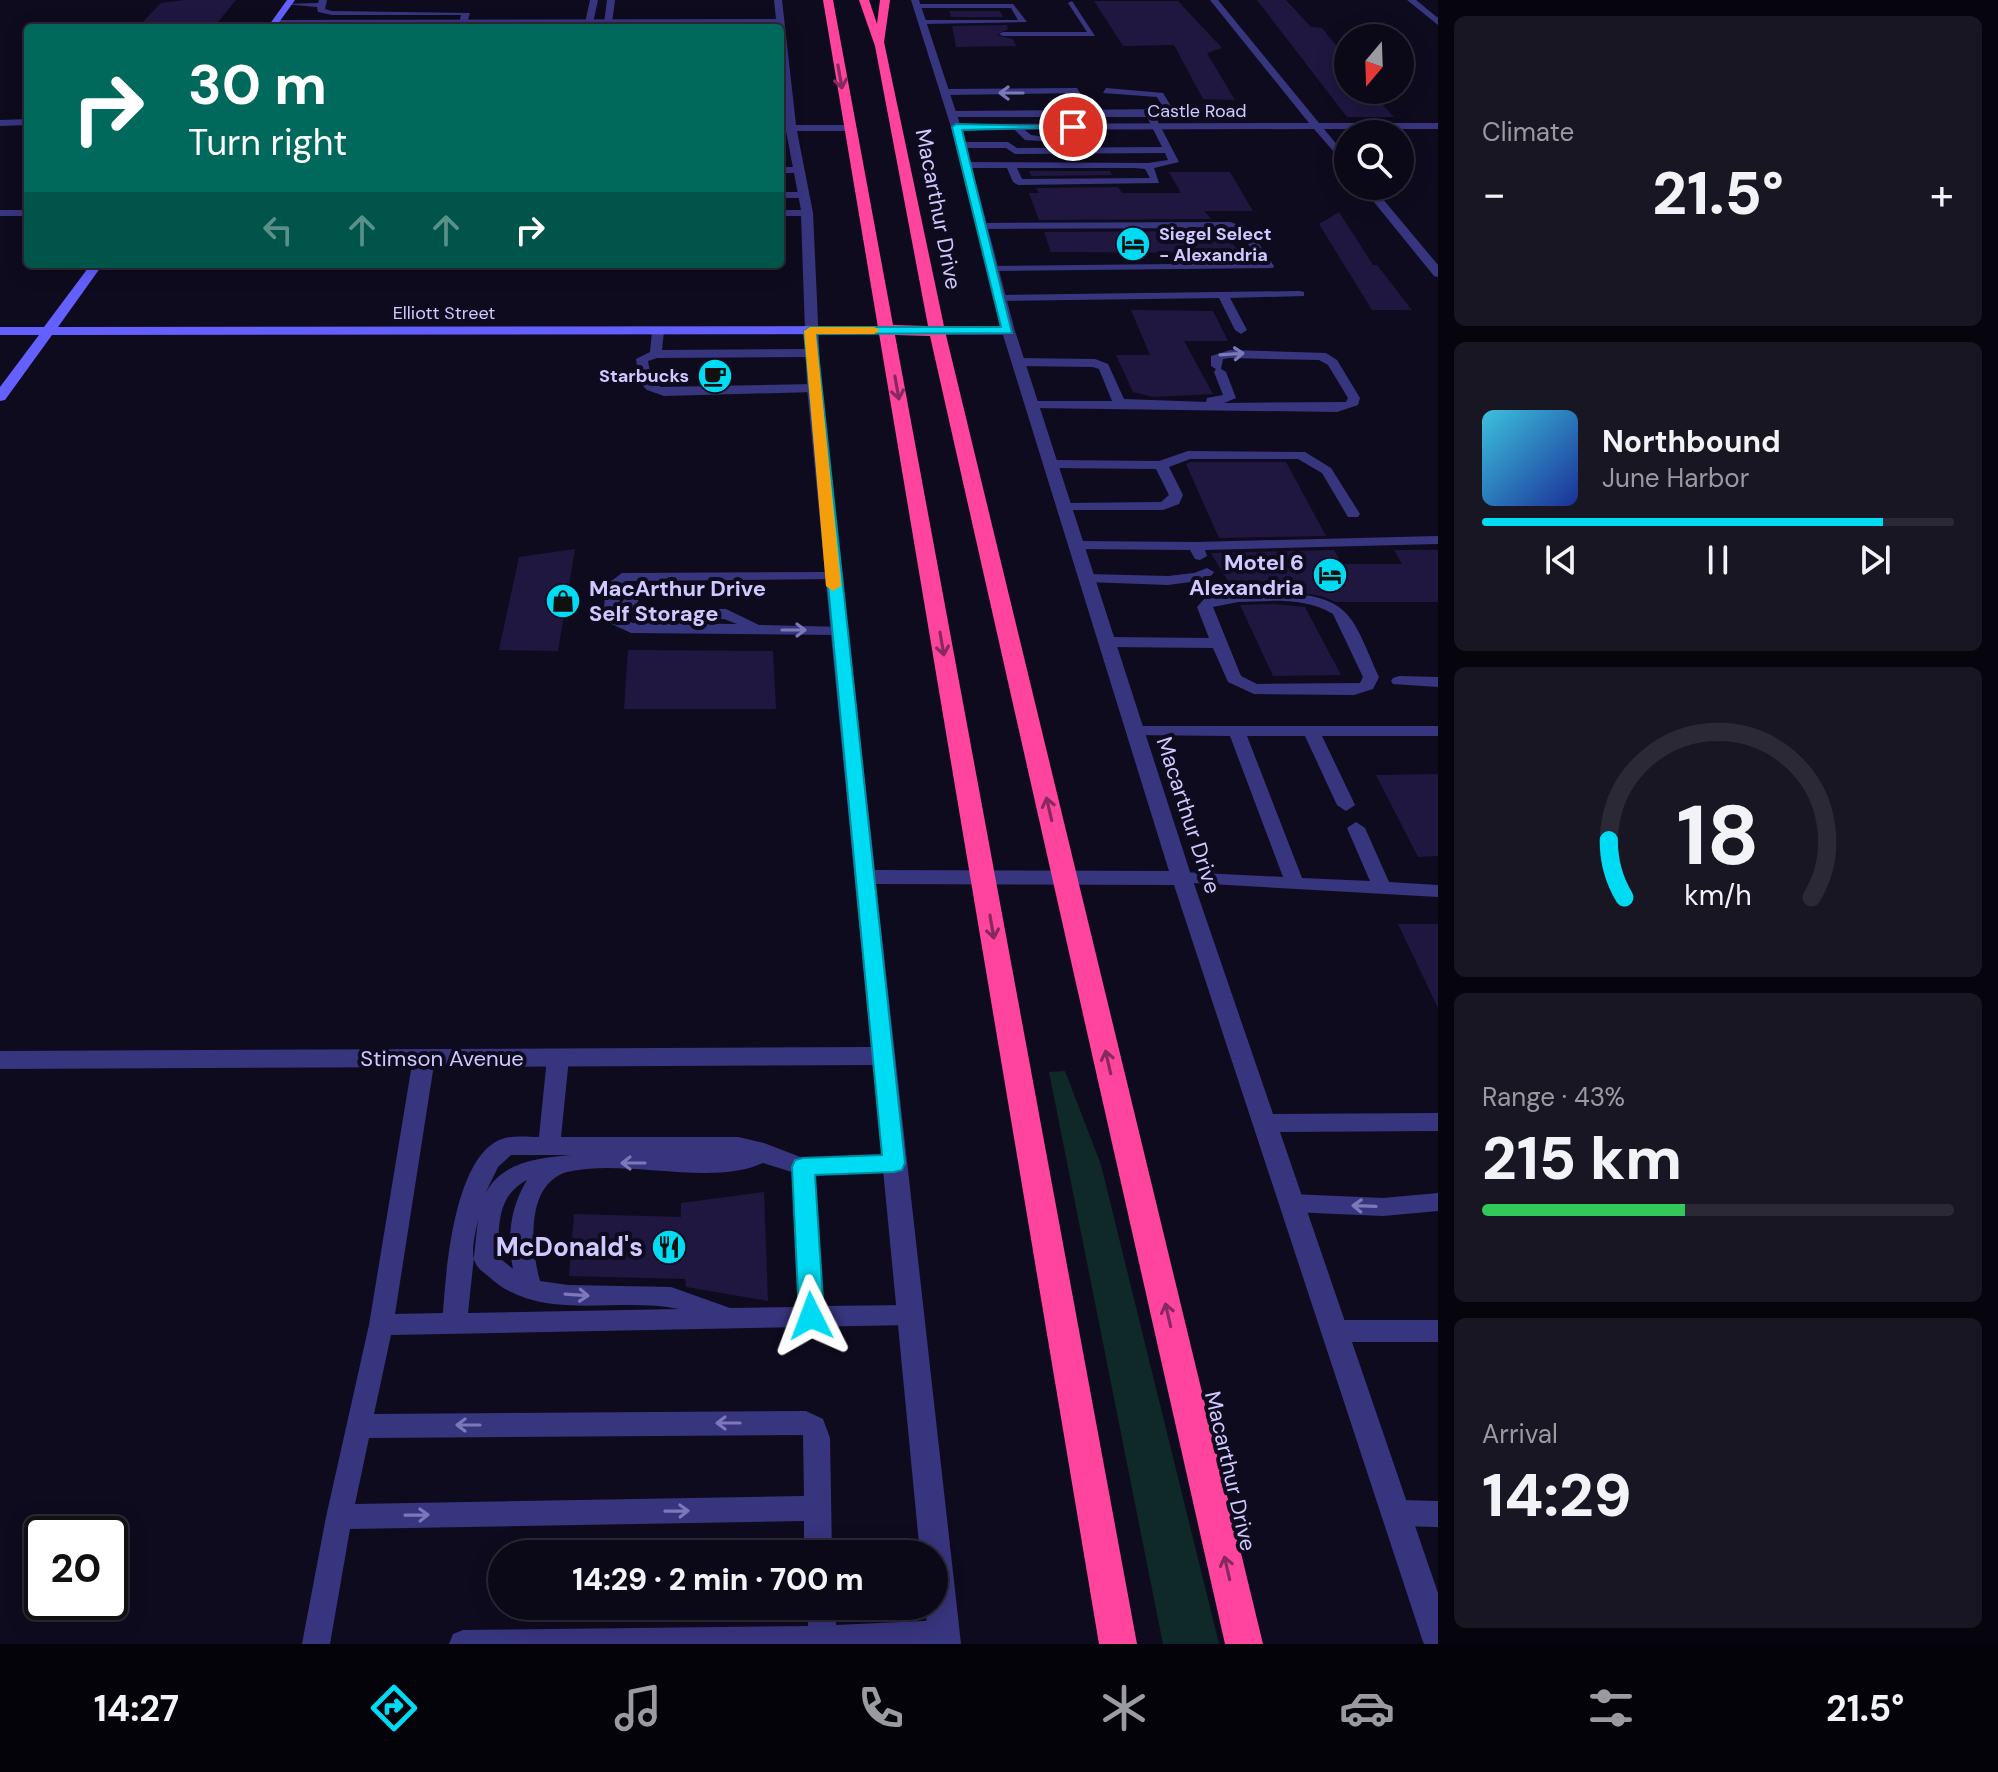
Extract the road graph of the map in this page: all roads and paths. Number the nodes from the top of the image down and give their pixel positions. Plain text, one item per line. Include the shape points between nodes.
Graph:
1 (364, 0) edge
2 (471, 0) edge
3 (594, 0) edge
4 (611, 0) edge
5 (778, 0) edge
6 (864, 0) edge
7 (885, 0) edge
8 (1214, 0) edge
9 (1411, 0) edge
10 (290, 2) edge
11 (322, 2) edge
12 (827, 2) edge
13 (916, 3) edge
14 (1072, 3) dead end
15 (356, 13) junction
16 (415, 18) junction
17 (465, 18) junction
18 (781, 22) joint
19 (923, 22) junction
20 (1438, 22) edge
21 (589, 23) junction
22 (608, 23) junction
23 (274, 24) edge
24 (308, 24) edge
25 (927, 33) junction
26 (941, 33) dead end
27 (955, 33) dead end
28 (996, 34) dead end
29 (1018, 34) junction
30 (880, 46) junction
31 (946, 92) junction
32 (1107, 92) dead end
33 (1078, 93) dead end
34 (784, 102) edge
35 (1066, 114) junction
36 (1150, 114) junction
37 (954, 120) junction
38 (24, 122) edge
39 (0, 123) edge
40 (1438, 126) edge
41 (1017, 127) junction
42 (1073, 127) junction
43 (1157, 127) junction
44 (1317, 127) junction
45 (785, 128) edge
46 (850, 128) junction
47 (1163, 139) junction
48 (961, 145) junction
49 (1334, 148) edge
50 (1169, 150) junction
51 (966, 165) junction
52 (1011, 165) junction
53 (1148, 166) junction
54 (784, 170) edge
55 (799, 170) junction
56 (784, 195) edge
57 (804, 195) junction
58 (1378, 200) edge
59 (0, 213) edge
60 (24, 213) edge
61 (784, 213) edge
62 (807, 213) junction
63 (981, 226) junction
64 (94, 268) edge
65 (992, 268) junction
66 (1438, 273) edge
67 (1300, 294) dead end
68 (1224, 297) junction
69 (1000, 298) junction
70 (887, 330) junction
71 (1241, 330) dead end
72 (0, 331) edge
73 (658, 331) junction
74 (937, 331) junction
75 (1008, 331) junction
76 (48, 332) junction
77 (810, 342) junction
78 (657, 362) junction
79 (1018, 362) junction
80 (764, 388) junction
81 (814, 388) junction
82 (0, 397) edge
83 (1119, 403) junction
84 (1032, 404) junction
85 (1051, 464) junction
86 (1161, 465) junction
87 (1065, 507) junction
88 (1353, 514) dead end
89 (1438, 540) edge
90 (1077, 545) junction
91 (1151, 545) junction
92 (1207, 572) dead end
93 (832, 576) junction
94 (743, 577) junction
95 (1087, 578) junction
96 (1164, 579) junction
97 (765, 630) junction
98 (839, 630) junction
99 (1108, 642) junction
100 (1219, 643) junction
101 (1399, 681) dead end
102 (1438, 682) edge
103 (1136, 731) junction
104 (1237, 731) junction
105 (1311, 731) junction
106 (1438, 731) edge
107 (1337, 798) dead end
108 (1356, 828) dead end
109 (983, 876) junction
110 (865, 877) junction
111 (1065, 877) junction
112 (1182, 878) junction
113 (1295, 885) junction
114 (1383, 889) junction
115 (1438, 891) edge
116 (884, 1056) junction
117 (424, 1058) junction
118 (558, 1058) junction
119 (0, 1060) edge
120 (1438, 1122) edge
121 (1262, 1123) junction
122 (555, 1154) junction
123 (894, 1163) junction
124 (803, 1167) junction
125 (1438, 1202) edge
126 (1291, 1203) junction
127 (533, 1292) junction
128 (910, 1315) junction
129 (811, 1316) junction
130 (727, 1318) junction
131 (455, 1324) junction
132 (381, 1325) junction
133 (1334, 1331) junction
134 (1438, 1331) edge
135 (359, 1426) junction
136 (815, 1508) junction
137 (1397, 1513) junction
138 (1438, 1514) edge
139 (339, 1517) junction
140 (817, 1540) edge
141 (822, 1620) edge
142 (944, 1639) edge
143 (1438, 1639) edge
144 (823, 1642) edge
145 (316, 1644) edge
146 (463, 1644) edge
147 (1118, 1644) edge
148 (1244, 1644) edge

1 - 15 lane
2 - 17 lane
3 - 21 lane
4 - 22 lane
5 - 18 street
6 - 30 highway, Macarthur Drive
7 - 30 highway
8 - 44 street
9 - 20 street
10 - 11 lane
10 - 23 street
11 - 15 lane via 324,12
12 -> 46 highway
13 - 19 street, Macarthur Drive
13 - 19 lane via 1013,6 1023,22
14 - 29 lane via 1092,34
15 - 16 lane
16 - 17 street
16 - 24 street
17 - 21 street
18 - 22 street
19 - 25 street, Macarthur Drive
21 - 22 street
25 - 26 lane
25 - 31 street, Macarthur Drive
27 - 29 lane via 990,27
28 - 29 lane
30 - 74 highway, Macarthur Drive
33 -> 31 lane
31 - 37 street, Macarthur Drive
32 - 36 lane via 1160,95 1170,106 1166,113
34 - 45 street
35 - 36 lane
35 - 37 lane
35 - 42 lane
36 - 43 lane
37 - 41 street, Castle Road
37 - 48 street, Macarthur Drive
38 - 39 street
40 - 44 street, Castle Road
41 - 42 street, Castle Road
41 - 47 lane via 1028,138
42 - 43 street, Castle Road
43 - 44 street, Castle Road
43 - 47 lane
44 - 49 street
45 - 46 street
45 - 55 street
46 - 70 highway
47 - 50 lane
48 - 50 lane via 1008,145 1015,151
48 - 51 street, Macarthur Drive
50 - 53 lane via 1173,164
51 - 52 lane
51 - 63 street, Macarthur Drive
52 - 53 lane
52 - 53 lane via 1018,182 1155,182
54 - 55 lane
55 - 57 street
56 - 57 lane
57 - 62 street
58 - 66 street
59 - 60 street
61 - 62 street
62 - 77 street
63 - 65 street, Macarthur Drive
63 - 65 lane via 1230,225 1244,230 1269,266
64 - 76 street
65 - 69 street, Macarthur Drive
67 - 68 lane
68 - 69 lane
68 - 71 lane
69 - 75 street, Macarthur Drive
70 - 74 highway
70 - 77 street, Elliott Street
70 -> 109 highway
72 - 76 street, Elliott Street
73 - 76 street, Elliott Street
73 - 77 street, Elliott Street
73 - 78 lane
74 - 75 street
111 -> 74 highway, Macarthur Drive
75 - 79 street, Macarthur Drive
76 - 82 street
77 - 78 lane
77 - 81 street
78 - 80 lane via 660,383 675,387
78 - 80 lane via 642,359 642,378 656,390
79 - 83 lane via 1095,363 1104,367
79 - 84 street, Macarthur Drive
80 - 81 lane
81 - 93 street
83 -> 83 lane via 1222,401 1230,398 1217,356 1259,353 1322,356 1333,363 1354,398 1352,405 1337,408
83 - 84 lane
84 - 85 street, Macarthur Drive
85 - 86 lane
85 - 87 street, Macarthur Drive
86 - 87 lane via 1176,495 1163,506
86 - 88 lane via 1188,455 1300,455 1328,469
87 - 90 street, Macarthur Drive
89 - 91 lane via 1198,551
90 - 91 lane
90 - 95 street, Macarthur Drive
91 - 96 lane
92 - 96 lane
93 - 94 lane
93 - 98 street
94 - 97 lane via 730,587 638,588 629,604 640,614 726,614
94 - 97 lane via 622,577 613,585 611,620 631,628
95 - 96 lane
95 - 99 street, Macarthur Drive
97 -> 98 lane
98 - 110 street
99 - 100 lane
99 - 103 street, Macarthur Drive
100 - 100 lane via 1205,607 1210,601 1326,603 1338,611 1371,677 1367,686 1354,690 1254,689 1234,679
101 - 102 lane
103 - 104 lane
103 - 112 street, Macarthur Drive
104 - 105 lane
104 - 113 lane via 1259,768 1290,848
105 - 106 lane
105 - 107 lane via 1321,768
108 - 114 lane via 1358,849
109 - 110 street
109 - 111 street
109 -> 147 highway
110 - 116 street
111 - 112 street
148 -> 111 highway, Macarthur Drive
112 - 113 lane
112 - 121 street, Macarthur Drive
113 - 114 lane
114 - 115 lane
116 - 118 street, Stimson Avenue
116 - 123 street
117 - 118 street, Stimson Avenue
117 - 119 street, Stimson Avenue
117 - 132 lane
118 - 122 lane
120 - 121 street
121 - 126 street, Macarthur Drive
122 - 124 lane via 741,1163 764,1152
122 - 127 lane via 524,1214 522,1258
122 - 127 lane via 503,1183 489,1216 485,1259 500,1276
122 - 131 lane via 506,1146 494,1154 480,1179 460,1245
123 - 124 lane
123 - 128 street
124 - 129 lane
125 -> 126 lane via 1383,1207
126 - 133 street, Macarthur Drive
127 -> 130 lane via 663,1296 697,1303
128 - 129 lane
128 - 142 street
129 - 130 lane
130 - 131 lane
131 - 132 lane
132 - 135 lane
133 - 134 lane
133 - 137 street, Macarthur Drive
136 -> 135 lane via 817,1438 814,1427 806,1423
135 - 139 lane
139 -> 136 lane
136 - 140 lane
137 - 138 lane
137 - 143 street, Macarthur Drive
139 - 145 lane
141 - 144 lane
142 - 144 lane
144 - 146 lane

